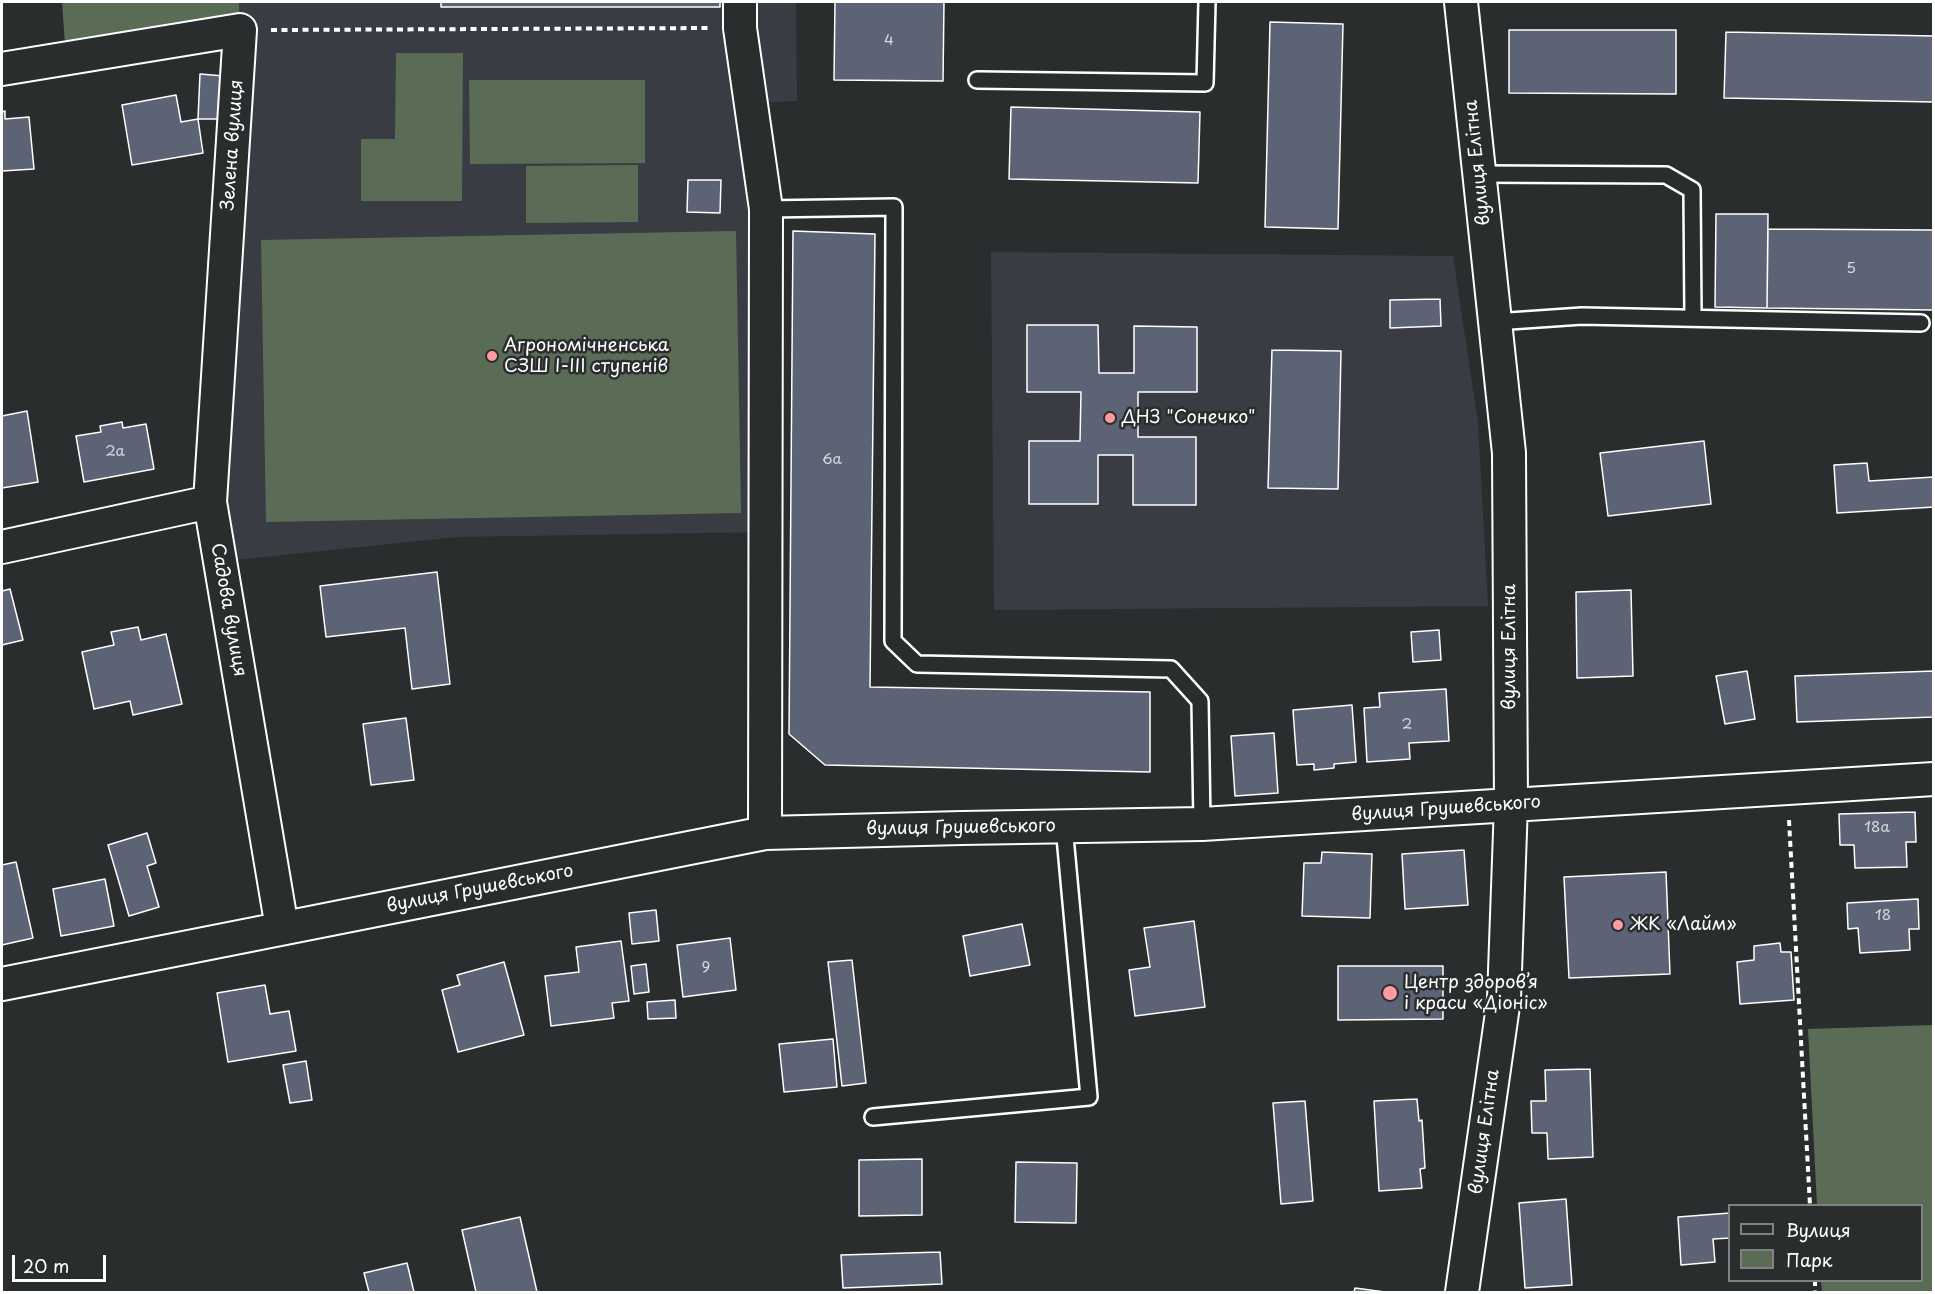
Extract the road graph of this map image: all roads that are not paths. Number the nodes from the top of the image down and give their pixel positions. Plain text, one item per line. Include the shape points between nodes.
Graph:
1 (1207, 2) edge
2 (1461, 2) edge
3 (740, 15) edge
4 (2, 69) edge
5 (977, 80) dead end
6 (1480, 174) junction
7 (765, 209) junction
8 (1693, 318) junction
9 (1495, 322) junction
10 (1921, 322) dead end
11 (210, 502) junction
12 (2, 547) edge
13 (1934, 779) edge
14 (1511, 804) junction
15 (1202, 825) junction
16 (1064, 826) junction
17 (765, 833) junction
18 (282, 928) junction
19 (2, 984) edge
20 (873, 1117) dead end
21 (1462, 1293) edge

1 - 5 lane via 1205,83
2 - 6 street, вулиця Елітна
3 - 7 street
4 - 11 street, Зелена вулиця via 240,30
6 - 8 lane via 1666,175 1692,190
6 - 9 street, вулиця Елітна
7 - 15 lane via 894,207 892,641 917,664 1171,669 1200,701
7 - 17 street
8 - 9 lane via 1582,316
8 - 10 lane
9 - 14 street, вулиця Елітна via 1509,453
11 - 12 street
11 - 18 street, Садова вулиця
13 - 14 street, вулиця Грушевського
14 - 15 street, вулиця Грушевського
14 - 21 street, вулиця Елітна via 1504,999
15 - 16 street, вулиця Грушевського
16 - 17 street, вулиця Грушевського
16 - 20 lane via 1089,1097
17 - 18 street, вулиця Грушевського
18 - 19 street, вулиця Грушевського

